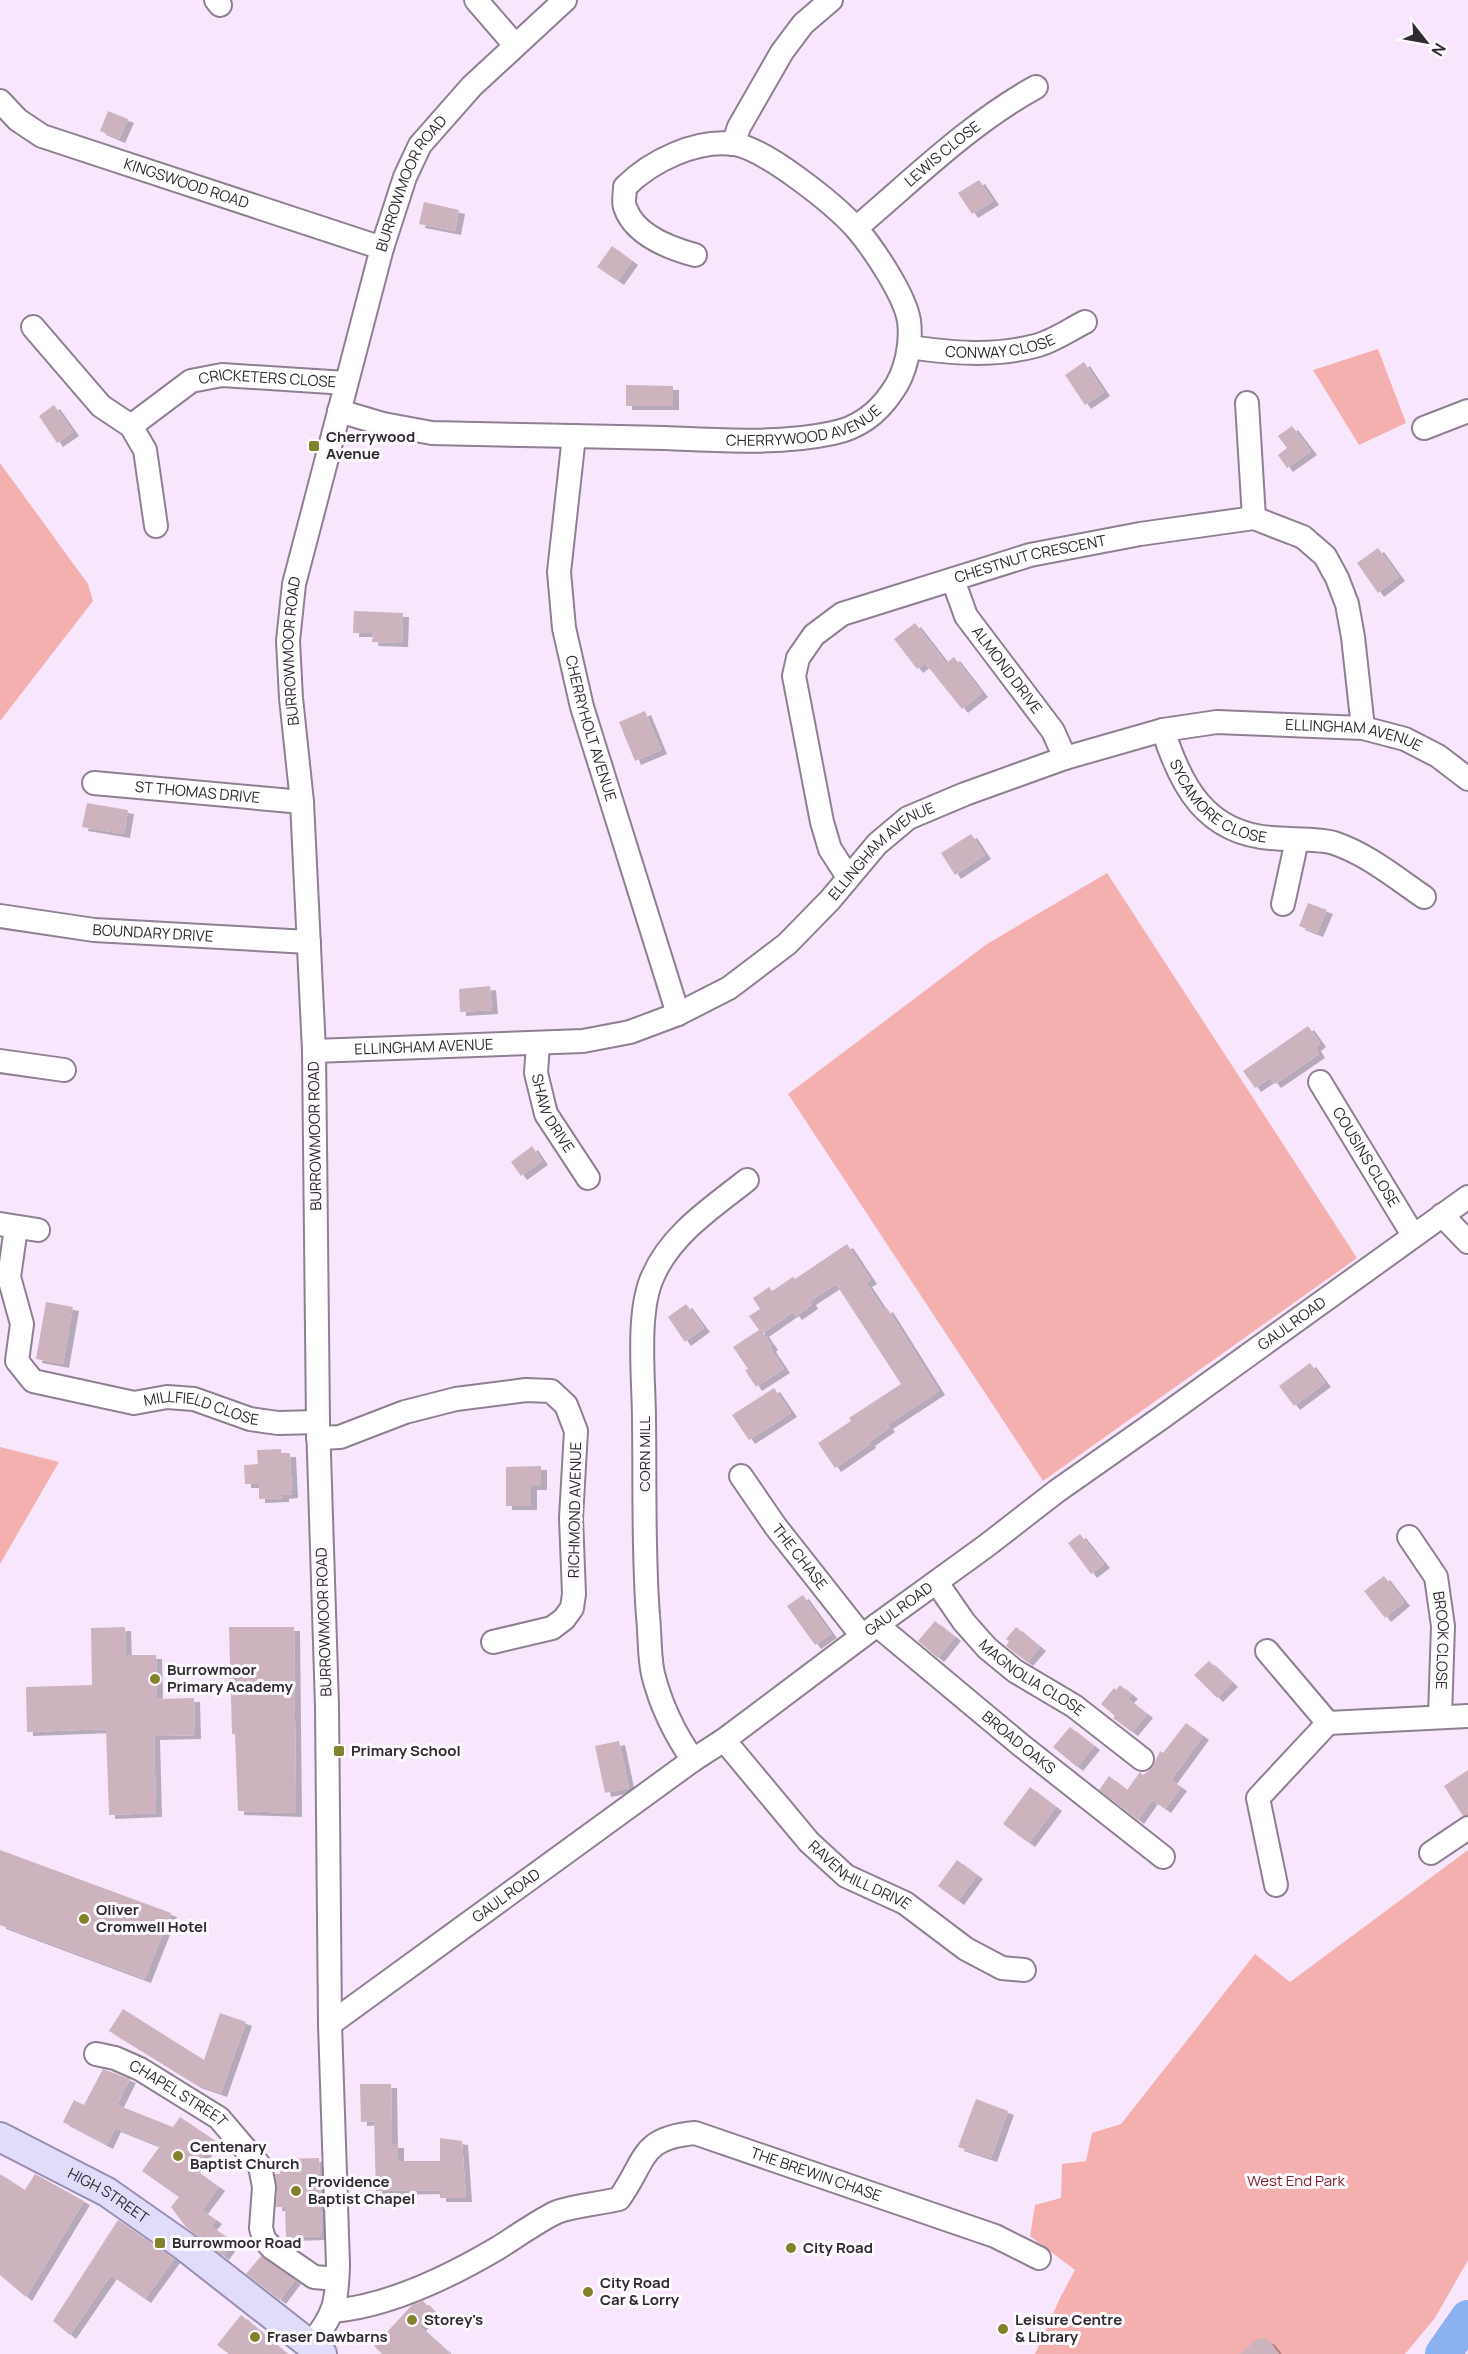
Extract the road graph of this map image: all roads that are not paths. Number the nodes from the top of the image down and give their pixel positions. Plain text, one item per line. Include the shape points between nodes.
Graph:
1 (476, 0) edge
2 (565, 0) edge
3 (831, 0) edge
4 (515, 45) junction
5 (1036, 87) dead end
6 (0, 101) edge
7 (733, 144) junction
8 (856, 228) junction
9 (382, 248) junction
10 (695, 255) dead end
11 (1085, 322) dead end
12 (33, 327) dead end
13 (909, 347) junction
14 (346, 383) junction
15 (1248, 403) dead end
16 (339, 411) junction
17 (1468, 411) edge
18 (131, 426) junction
19 (1424, 428) dead end
20 (574, 436) junction
21 (1254, 518) junction
22 (156, 526) dead end
23 (953, 580) junction
24 (1363, 728) junction
25 (1163, 730) junction
26 (1065, 758) junction
27 (1468, 779) edge
28 (93, 783) dead end
29 (302, 802) junction
30 (1297, 840) junction
31 (848, 877) junction
32 (1424, 897) dead end
33 (1283, 904) dead end
34 (0, 916) edge
35 (309, 942) junction
36 (678, 1014) junction
37 (538, 1043) junction
38 (314, 1051) junction
39 (0, 1061) edge
40 (64, 1070) dead end
41 (1320, 1082) dead end
42 (588, 1178) dead end
43 (747, 1180) dead end
44 (1468, 1197) edge
45 (1442, 1215) junction
46 (18, 1227) edge
47 (1413, 1235) junction
48 (1468, 1242) edge
49 (318, 1430) junction
50 (741, 1476) dead end
51 (1409, 1537) dead end
52 (937, 1583) junction
53 (869, 1630) junction
54 (493, 1642) dead end
55 (1267, 1651) dead end
56 (1440, 1716) junction
57 (1468, 1716) edge
58 (1328, 1723) junction
59 (724, 1740) junction
60 (1142, 1759) dead end
61 (693, 1760) junction
62 (1468, 1828) edge
63 (1431, 1852) dead end
64 (1163, 1857) dead end
65 (1276, 1885) dead end
66 (1024, 1970) dead end
67 (330, 2024) junction
68 (96, 2054) dead end
69 (0, 2137) edge
70 (1039, 2258) dead end
71 (337, 2278) junction
72 (333, 2311) junction
73 (317, 2349) edge

1 - 4 street
2 - 4 street, BURROWMOOR ROAD
3 - 7 street via 803,24 782,52
4 - 9 street, BURROWMOOR ROAD via 420,145
5 - 8 street, LEWIS CLOSE via 1005,104 964,135
6 - 9 street, KINGSWOOD ROAD via 18,120 42,136
7 - 8 street, CHERRYWOOD AVENUE via 748,148 797,176
7 - 10 street via 696,147 669,157 638,174 625,188 624,206 640,230 668,247
8 - 13 street, CHERRYWOOD AVENUE via 903,303 909,321
9 - 14 street, BURROWMOOR ROAD
11 - 13 street, CONWAY CLOSE via 1037,346 993,354
12 - 18 street via 101,405
13 - 20 street, CHERRYWOOD AVENUE via 903,372 882,408 862,422 834,433 770,441
14 - 16 street, BURROWMOOR ROAD
14 - 18 street, CRICKETERS CLOSE via 222,375 191,381
15 - 21 street
16 - 20 street, CHERRYWOOD AVENUE via 432,434
16 - 29 street, BURROWMOOR ROAD via 294,584 288,641
17 - 19 street
18 - 22 street via 145,450
20 - 36 street, CHERRYHOLT AVENUE via 559,572 564,627 582,707
21 - 23 street, CHESTNUT CRESCENT via 1030,555
21 - 24 street, CHESTNUT CRESCENT via 1303,537 1325,556 1337,578 1353,637
23 - 26 street, ALMOND DRIVE via 966,616 1053,731
23 - 31 street, CHESTNUT CRESCENT via 842,614 814,635 798,658 794,676 822,822 830,849
24 - 25 street, ELLINGHAM AVENUE via 1217,722
24 - 27 street, ELLINGHAM AVENUE via 1405,739 1438,756
25 - 26 street, ELLINGHAM AVENUE
25 - 30 street, SYCAMORE CLOSE via 1188,790 1208,815 1251,836
26 - 31 street, ELLINGHAM AVENUE via 908,818 877,844
28 - 29 street, ST THOMAS DRIVE
29 - 35 street, BURROWMOOR ROAD
30 - 32 street, SYCAMORE CLOSE via 1332,842 1362,855
30 - 33 street
31 - 36 street, ELLINGHAM AVENUE via 787,944 729,988
34 - 35 street, BOUNDARY DRIVE via 94,930
35 - 38 street, BURROWMOOR ROAD
36 - 37 street, ELLINGHAM AVENUE via 630,1032 583,1041
37 - 38 street, ELLINGHAM AVENUE
37 - 42 street, SHAW DRIVE via 536,1073 546,1114
38 - 49 street, BURROWMOOR ROAD
39 - 40 street
41 - 47 street, COUSINS CLOSE
43 - 61 street, CORN MILL via 694,1222 661,1260 651,1278 646,1300 645,1572 652,1672 662,1706
44 - 45 street, GAUL ROAD
45 - 47 street, GAUL ROAD
45 - 48 street
46 - 49 street, MILLFIELD CLOSE via 9,1277 22,1324 17,1361 33,1382 134,1403 167,1397 194,1399 249,1419
47 - 52 street, GAUL ROAD via 1057,1491
49 - 54 street, RICHMOND AVENUE via 340,1437 405,1412 456,1399 526,1390 551,1391 566,1405 576,1431 571,1518 572,1608 552,1628
49 - 67 street, BURROWMOOR ROAD via 327,1706
50 - 53 street, THE CHASE via 776,1527
51 - 56 street, BROOK CLOSE via 1437,1577 1443,1626
52 - 53 street, GAUL ROAD
52 - 60 street, MAGNOLIA CLOSE via 964,1622 994,1654 1074,1706
53 - 59 street, GAUL ROAD
53 - 64 street, BROAD OAKS
55 - 58 street
56 - 57 street
56 - 58 street
58 - 65 street via 1258,1798
59 - 61 street, GAUL ROAD
59 - 66 street, RAVENHILL DRIVE via 809,1842 846,1876 906,1903 966,1949 1002,1968
61 - 67 street, GAUL ROAD
62 - 63 street
67 - 71 street, BURROWMOOR ROAD
68 - 71 street, CHAPEL STREET via 140,2069 219,2118 260,2166 264,2239 314,2277
69 - 73 main road, HIGH STREET via 107,2192
70 - 72 street, THE BREWIN CHASE via 996,2236 695,2133 672,2135 656,2143 643,2156 619,2199 556,2213 474,2262 379,2304
71 - 72 street, BURROWMOOR ROAD
72 - 73 street, BURROWMOOR ROAD

